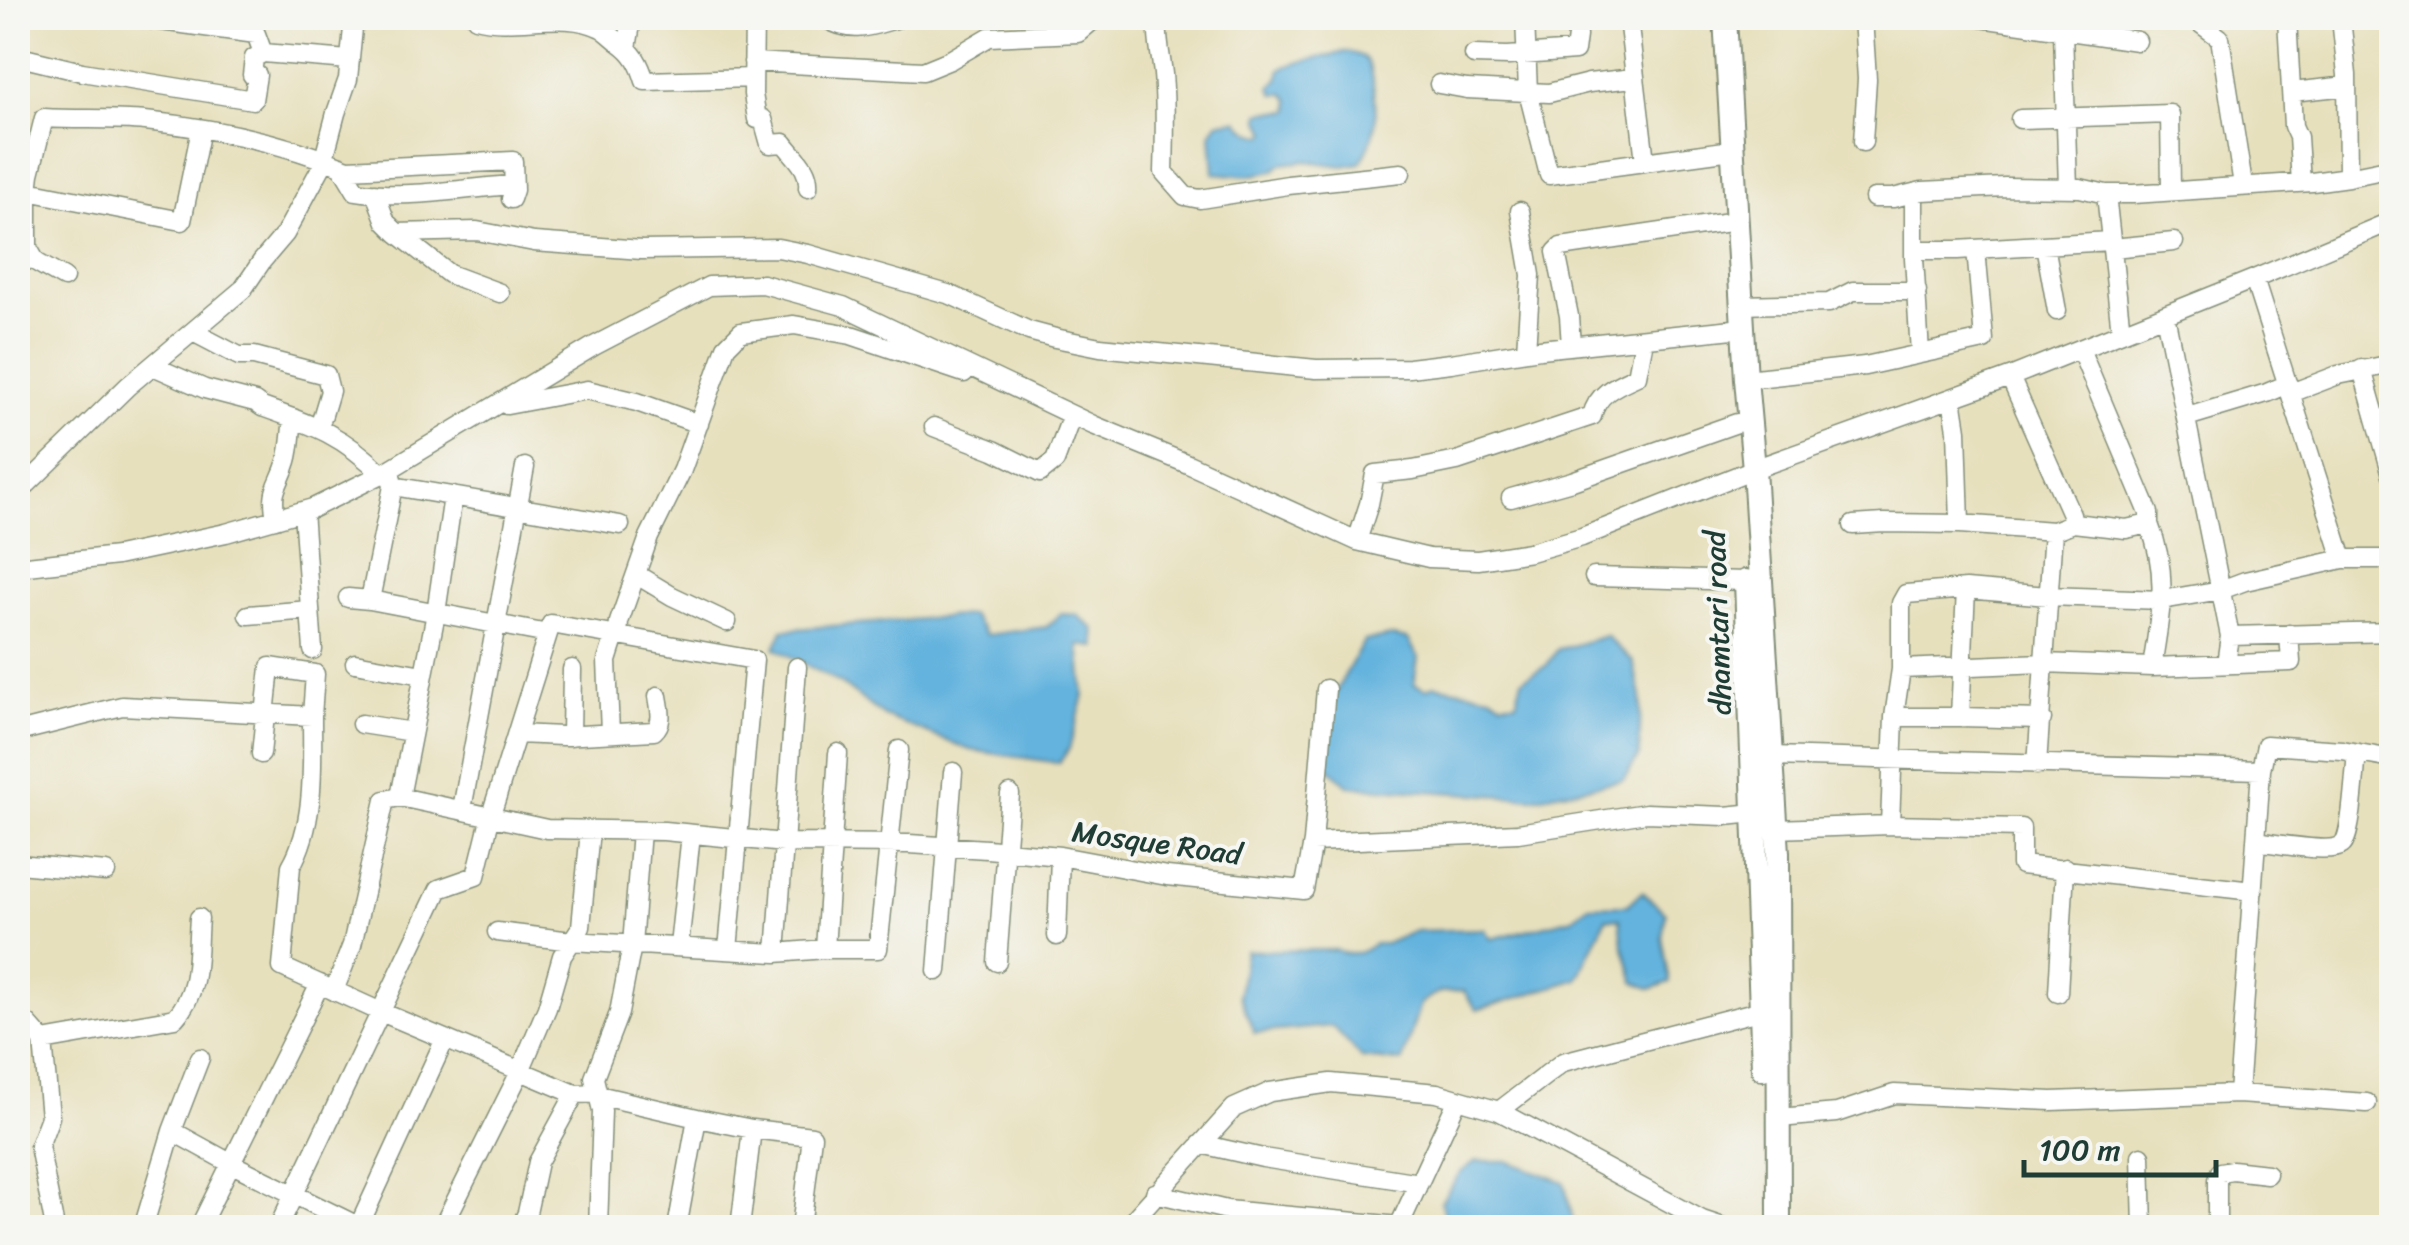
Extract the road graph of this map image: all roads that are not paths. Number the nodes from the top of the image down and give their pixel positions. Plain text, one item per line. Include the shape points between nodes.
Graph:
1 (148, 18) edge
2 (354, 18) edge
3 (476, 18) edge
4 (632, 18) edge
5 (754, 18) edge
6 (825, 18) edge
7 (900, 18) edge
8 (1096, 18) edge
9 (1105, 18) edge
10 (1158, 18) edge
11 (1525, 18) edge
12 (1576, 18) edge
13 (1628, 18) edge
14 (1712, 18) edge
15 (1725, 18) edge
16 (1863, 18) edge
17 (1981, 18) edge
18 (2193, 18) edge
19 (2287, 18) edge
20 (2342, 18) edge
21 (596, 22) edge
22 (2064, 31) junction
23 (2137, 41) dead end
24 (627, 48) junction
25 (263, 53) junction
26 (1526, 55) junction
27 (1474, 56) dead end
28 (20, 57) edge
29 (349, 60) junction
30 (753, 70) junction
31 (1633, 78) junction
32 (1440, 84) dead end
33 (2347, 86) junction
34 (1528, 92) junction
35 (2292, 92) junction
36 (2068, 118) junction
37 (2020, 120) dead end
38 (201, 129) junction
39 (1863, 142) dead end
40 (1726, 150) junction
41 (26, 156) edge
42 (323, 159) junction
43 (1644, 161) junction
44 (341, 166) junction
45 (2392, 168) edge
46 (1401, 173) dead end
47 (2348, 177) junction
48 (2301, 183) junction
49 (2243, 185) junction
50 (808, 188) dead end
51 (2068, 188) junction
52 (2171, 190) junction
53 (375, 193) junction
54 (2106, 194) junction
55 (1914, 195) junction
56 (1874, 198) dead end
57 (24, 203) edge
58 (1520, 211) dead end
59 (1729, 221) junction
60 (2392, 221) edge
61 (396, 233) junction
62 (2174, 242) dead end
63 (2111, 244) junction
64 (2045, 245) junction
65 (1976, 249) junction
66 (1914, 250) junction
67 (64, 278) dead end
68 (2254, 279) junction
69 (1918, 292) junction
70 (500, 293) dead end
71 (2057, 312) dead end
72 (2165, 315) junction
73 (1737, 321) junction
74 (193, 332) junction
75 (2121, 332) junction
76 (1644, 340) junction
77 (1570, 346) junction
78 (2080, 349) junction
79 (1526, 350) junction
80 (1920, 353) junction
81 (2392, 364) edge
82 (152, 366) junction
83 (2362, 369) junction
84 (2010, 377) junction
85 (1746, 379) junction
86 (999, 380) junction
87 (2290, 388) junction
88 (1952, 398) junction
89 (490, 410) junction
90 (1072, 415) junction
91 (2187, 417) junction
92 (292, 418) junction
93 (700, 424) junction
94 (1736, 424) junction
95 (2384, 424) edge
96 (319, 428) junction
97 (934, 428) dead end
98 (525, 467) dead end
99 (1748, 471) junction
100 (2392, 475) edge
101 (388, 476) junction
102 (18, 493) edge
103 (452, 496) junction
104 (1511, 498) dead end
105 (518, 507) junction
106 (303, 511) junction
107 (276, 518) junction
108 (1960, 524) junction
109 (2073, 524) junction
110 (2149, 524) junction
111 (620, 525) dead end
112 (1854, 526) dead end
113 (2053, 531) junction
114 (1357, 541) junction
115 (2343, 559) junction
116 (2392, 559) edge
117 (18, 567) edge
118 (636, 575) junction
119 (1594, 577) dead end
120 (1746, 580) junction
121 (1966, 590) junction
122 (2221, 590) junction
123 (2048, 596) junction
124 (348, 598) dead end
125 (370, 600) junction
126 (2162, 600) junction
127 (310, 610) junction
128 (436, 612) junction
129 (248, 615) dead end
130 (727, 622) dead end
131 (494, 624) junction
132 (2392, 632) edge
133 (548, 634) junction
134 (2288, 634) junction
135 (616, 636) junction
136 (2230, 636) junction
137 (313, 650) dead end
138 (355, 663) dead end
139 (2043, 663) junction
140 (2226, 664) junction
141 (1962, 666) junction
142 (797, 667) dead end
143 (2152, 667) junction
144 (572, 669) dead end
145 (1901, 669) junction
146 (423, 675) junction
147 (1326, 689) dead end
148 (658, 696) dead end
149 (266, 714) junction
150 (312, 716) junction
151 (1960, 717) junction
152 (1894, 718) junction
153 (2042, 719) junction
154 (361, 724) dead end
155 (18, 732) edge
156 (412, 732) junction
157 (610, 733) junction
158 (516, 734) junction
159 (571, 736) junction
160 (898, 750) dead end
161 (2358, 752) junction
162 (838, 753) dead end
163 (261, 754) dead end
164 (1772, 756) junction
165 (2392, 759) edge
166 (1892, 760) junction
167 (2037, 764) junction
168 (2261, 770) junction
169 (953, 772) dead end
170 (1010, 794) dead end
171 (400, 796) junction
172 (462, 809) junction
173 (491, 815) junction
174 (1769, 817) junction
175 (1890, 825) junction
176 (590, 830) junction
177 (642, 831) junction
178 (690, 834) junction
179 (736, 838) junction
180 (2256, 841) junction
181 (1313, 842) junction
182 (784, 843) junction
183 (831, 843) junction
184 (889, 844) junction
185 (948, 847) junction
186 (1006, 851) junction
187 (1060, 856) junction
188 (18, 864) edge
189 (2065, 868) junction
190 (106, 872) dead end
191 (2253, 891) junction
192 (199, 918) dead end
193 (497, 932) dead end
194 (1057, 936) dead end
195 (572, 940) junction
196 (632, 945) junction
197 (679, 946) junction
198 (825, 949) junction
199 (728, 950) junction
200 (776, 953) junction
201 (997, 962) dead end
202 (937, 972) dead end
203 (327, 988) junction
204 (2058, 993) dead end
205 (1770, 1008) junction
206 (381, 1012) junction
207 (18, 1019) edge
208 (445, 1039) junction
209 (44, 1041) junction
210 (200, 1058) dead end
211 (520, 1071) junction
212 (575, 1094) junction
213 (598, 1094) junction
214 (2238, 1094) junction
215 (1458, 1099) junction
216 (2367, 1103) dead end
217 (1498, 1111) junction
218 (698, 1118) junction
219 (1779, 1118) junction
220 (752, 1129) junction
221 (172, 1130) junction
222 (1201, 1144) junction
223 (2142, 1156) dead end
224 (232, 1164) junction
225 (2267, 1174) dead end
226 (1419, 1183) junction
227 (1156, 1193) junction
228 (294, 1195) junction
229 (360, 1227) edge
230 (54, 1228) edge
231 (143, 1228) edge
232 (200, 1228) edge
233 (278, 1228) edge
234 (442, 1228) edge
235 (520, 1228) edge
236 (598, 1228) edge
237 (678, 1228) edge
238 (740, 1228) edge
239 (801, 1228) edge
240 (1126, 1228) edge
241 (1726, 1228) edge
242 (1768, 1228) edge
243 (1779, 1228) edge
244 (2144, 1228) edge
245 (2217, 1228) edge

1 - 25 street via 256,34
2 - 29 street
3 - 21 street
4 - 24 street
5 - 30 street
6 - 7 street via 855,29
8 - 9 street
8 - 30 street via 1078,34 989,37 923,71
10 - 46 street via 1164,172 1184,196
11 - 26 street
12 - 26 street via 1575,51
13 - 31 street
14 - 40 main road
15 - 40 main road
16 - 39 street
17 - 22 street
18 - 49 street via 2220,38
19 - 35 street
20 - 33 street
21 - 24 street
22 - 23 street
22 - 36 street
24 - 30 street via 645,81
25 - 28 street via 254,58 253,100
25 - 29 street
26 - 27 street
26 - 34 street
29 - 42 street
30 - 50 street via 757,119 763,119 770,144 784,143 805,168
31 - 34 street
31 - 43 street
32 - 34 street
33 - 35 street
33 - 47 street
34 - 43 street via 1549,175
35 - 48 street
36 - 37 street
36 - 51 street
36 - 52 street via 2170,114
38 - 41 street via 44,118
38 - 42 street
38 - 57 street via 182,221
40 - 43 street
40 - 59 main road
41 - 57 street
42 - 44 street
42 - 74 street via 285,234 244,290
44 - 53 street via 356,191
44 - 53 street via 513,161 513,192
45 - 47 street
47 - 48 street
48 - 49 street
49 - 52 street
51 - 54 street
51 - 55 street
52 - 54 street
53 - 61 street
54 - 63 street
55 - 56 street
55 - 66 street
57 - 67 street via 28,248 36,262
58 - 79 street via 1531,275
59 - 73 main road
59 - 77 street via 1561,247 1556,252
60 - 68 street
61 - 70 street via 449,274
61 - 79 street via 477,231 642,250 778,248 951,295 1055,338 1219,360 1316,370 1409,368
62 - 63 street
63 - 64 street
63 - 75 street
64 - 65 street
64 - 71 street
65 - 66 street
65 - 80 street via 1984,340
66 - 69 street
68 - 72 street
68 - 87 street
69 - 73 street via 1853,291 1829,304
69 - 80 street
72 - 75 street
72 - 91 street
73 - 76 street
73 - 85 main road
73 - 94 main road, dhamtari road
74 - 82 street
74 - 96 street via 239,356 326,376 330,391
75 - 78 street
76 - 77 street
76 - 114 street via 1637,376 1612,386 1592,416 1457,461 1375,474
77 - 79 street
78 - 84 street
78 - 110 street via 2150,512
80 - 85 street
81 - 83 street
82 - 92 street
82 - 102 street
83 - 87 street
83 - 95 street
84 - 88 street
84 - 109 street
85 - 99 main road
86 - 89 street via 844,306 764,284 710,286
86 - 90 street
86 - 93 street via 851,335 794,325 742,332 726,348
87 - 91 street
87 - 115 street
88 - 99 street
88 - 108 street
89 - 93 street via 588,390
89 - 101 street
90 - 97 street via 1056,460 1040,472
90 - 114 street
91 - 122 street
92 - 96 street
92 - 107 street via 287,462 272,498
93 - 118 street
94 - 99 main road, dhamtari road
94 - 104 street
95 - 100 street
96 - 101 street
98 - 105 street
99 - 114 street via 1530,552 1429,558
99 - 120 main road, dhamtari road
99 - 164 main road
101 - 103 street
101 - 106 street
101 - 125 street
103 - 105 street
103 - 128 street
105 - 111 street
105 - 131 street
106 - 107 street
106 - 127 street
107 - 117 street via 116,556
108 - 112 street
108 - 113 street
109 - 110 street
109 - 113 street
110 - 126 street
113 - 123 street
115 - 116 street
115 - 122 street
118 - 130 street
118 - 135 street
119 - 120 street
120 - 174 main road, dhamtari road
121 - 123 street
121 - 141 street
121 - 145 street via 1906,594
122 - 126 street
122 - 136 street
123 - 126 street
123 - 139 street
124 - 125 street
125 - 128 street
126 - 143 street
127 - 129 street
127 - 137 street
128 - 131 street
128 - 146 street
131 - 133 street
131 - 172 street
132 - 134 street
133 - 135 street via 551,624
133 - 158 street
134 - 136 street
134 - 140 street via 2291,662
135 - 157 street via 608,660
135 - 179 street via 754,660
136 - 140 street
138 - 146 street
139 - 141 street
139 - 143 street
139 - 153 street
140 - 143 street
141 - 145 street
141 - 151 street
142 - 182 street
144 - 159 street
145 - 152 street
146 - 156 street
147 - 181 street
148 - 157 street via 661,719 654,731
149 - 150 street
149 - 150 street via 270,667 315,674
149 - 155 street via 122,706
149 - 163 street
150 - 203 street via 313,784 292,866 282,968
151 - 152 street
151 - 153 street
152 - 166 street
153 - 167 street
154 - 156 street
156 - 171 street
157 - 159 street
158 - 159 street
158 - 173 street
160 - 184 street
161 - 165 street
161 - 168 street via 2266,744
161 - 180 street via 2345,843 2326,848
162 - 183 street
164 - 166 street
164 - 174 main road
166 - 167 street
166 - 175 street
167 - 168 street
168 - 180 street
169 - 185 street
170 - 186 street
171 - 172 street, Mosque Road
171 - 203 street via 386,800 352,945
172 - 173 street, Mosque Road
173 - 176 street, Mosque Road
173 - 206 street via 476,876 439,889
174 - 175 street
174 - 181 street via 1646,813 1518,834
174 - 205 main road
175 - 189 street via 2022,828 2021,865
176 - 177 street, Mosque Road
176 - 195 street via 582,927
177 - 178 street, Mosque Road
177 - 196 street
178 - 179 street, Mosque Road
178 - 197 street
179 - 182 street, Mosque Road
179 - 199 street
180 - 191 street
181 - 187 street, Mosque Road via 1304,890 1167,876
182 - 183 street, Mosque Road
182 - 200 street
183 - 184 street, Mosque Road
183 - 198 street
184 - 185 street, Mosque Road
184 - 198 street via 878,949
185 - 186 street, Mosque Road
185 - 202 street
186 - 187 street, Mosque Road
186 - 201 street
187 - 194 street
188 - 190 street
189 - 191 street
189 - 204 street
191 - 214 street
192 - 209 street via 194,984 175,1018
193 - 195 street
195 - 196 street
195 - 211 street
196 - 197 street
196 - 213 street via 619,1012 594,1078
197 - 199 street
198 - 200 street
199 - 200 street
203 - 206 street
203 - 224 street
205 - 217 street via 1564,1062
205 - 219 main road
205 - 242 main road
206 - 208 street
206 - 228 street
207 - 209 street
208 - 211 street
208 - 229 street
209 - 230 street via 50,1117 39,1146
210 - 221 street
211 - 212 street
211 - 234 street
212 - 213 street
212 - 235 street via 538,1162
213 - 218 street
213 - 236 street
214 - 216 street
214 - 219 street via 2052,1101 1894,1094 1837,1113
215 - 217 street
215 - 222 street via 1330,1083 1270,1092 1234,1108
215 - 226 street
217 - 241 street
218 - 220 street
218 - 237 street
219 - 243 main road
220 - 238 street
220 - 239 street via 812,1136
221 - 224 street
221 - 231 street
222 - 226 street
222 - 227 street
223 - 244 street
224 - 228 street
224 - 232 street
225 - 245 street via 2220,1172
226 - 227 street via 1399,1226 1227,1210
227 - 240 street
228 - 229 street
228 - 233 street

